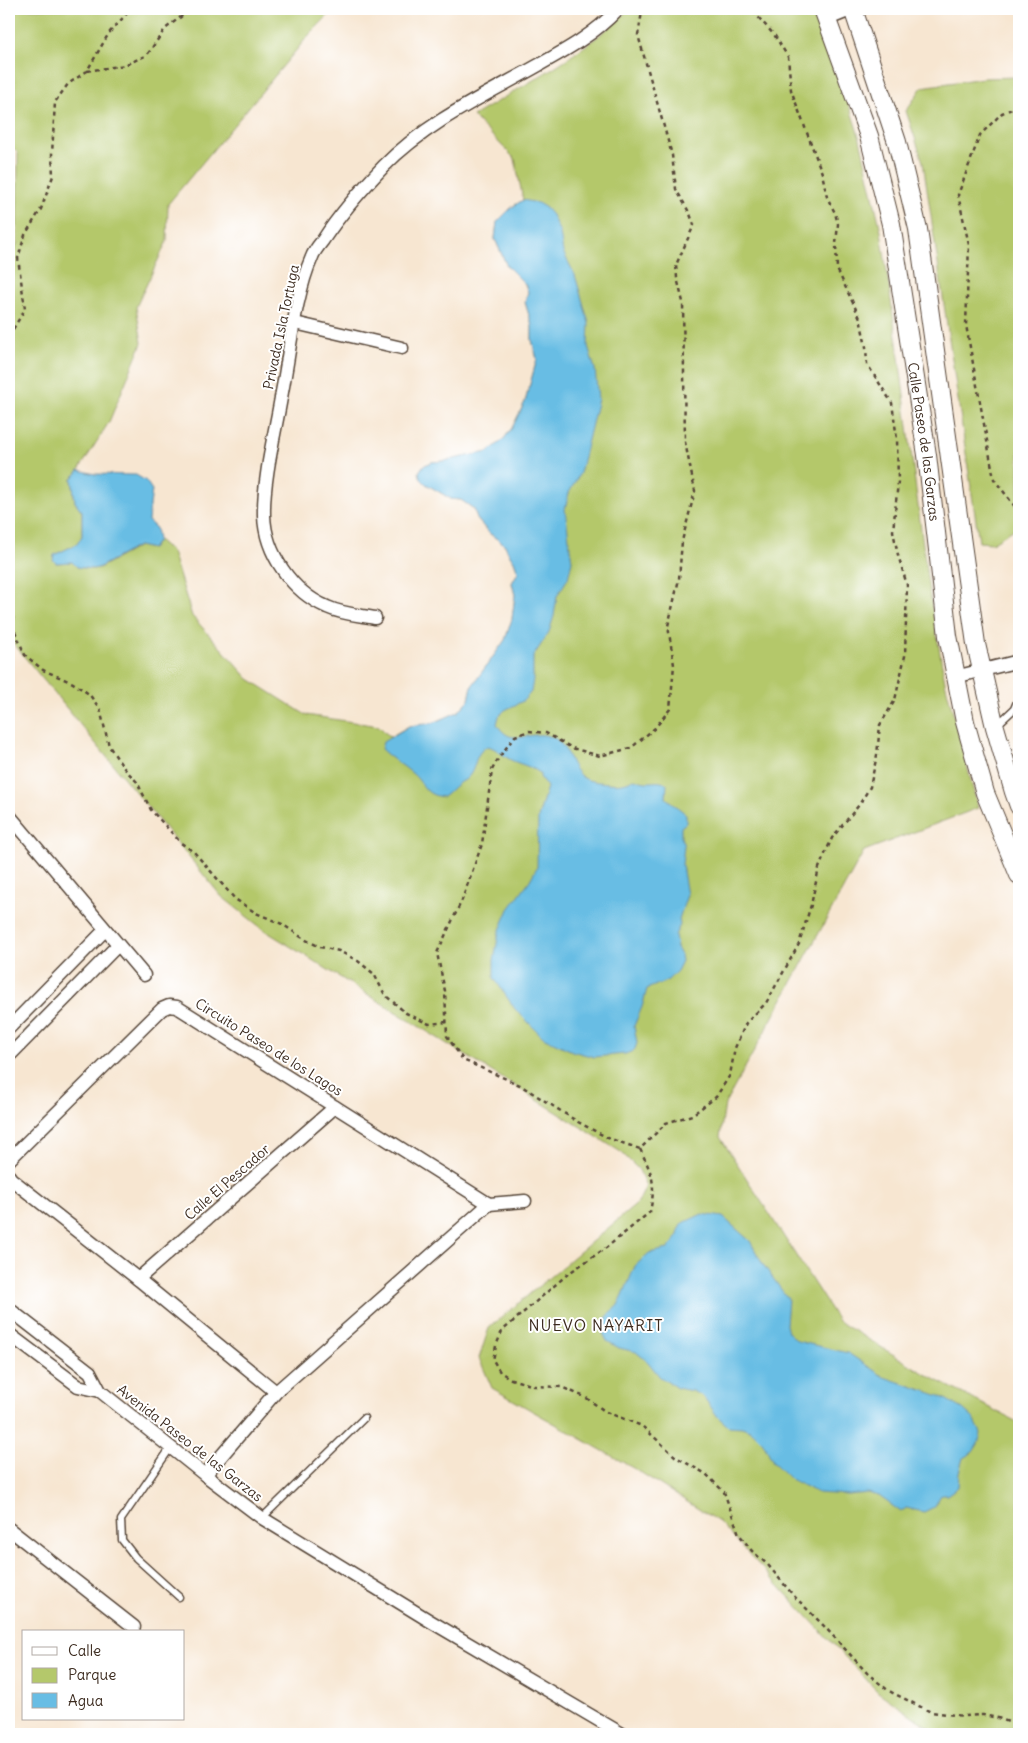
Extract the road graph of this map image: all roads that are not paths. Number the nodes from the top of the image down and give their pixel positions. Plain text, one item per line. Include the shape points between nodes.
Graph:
1 (618, 9) edge
2 (853, 9) edge
3 (826, 14) edge
4 (295, 322) junction
5 (402, 348) dead end
6 (375, 618) dead end
7 (1019, 661) edge
8 (981, 671) junction
9 (955, 677) junction
10 (1019, 697) edge
11 (995, 727) junction
12 (1019, 806) edge
13 (9, 815) edge
14 (1019, 875) edge
15 (105, 930) junction
16 (118, 945) junction
17 (144, 976) dead end
18 (9, 1028) edge
19 (9, 1056) edge
20 (335, 1107) junction
21 (9, 1160) edge
22 (9, 1176) edge
23 (525, 1201) dead end
24 (489, 1204) junction
25 (138, 1279) junction
26 (9, 1309) edge
27 (9, 1334) edge
28 (100, 1391) junction
29 (276, 1392) junction
30 (364, 1418) dead end
31 (171, 1448) junction
32 (205, 1475) junction
33 (262, 1518) junction
34 (9, 1529) edge
35 (178, 1597) dead end
36 (134, 1627) dead end
37 (9, 1732) edge
38 (12, 1734) edge
39 (622, 1734) edge

1 - 4 street, Privada Isla Tortuga via 593,33 436,123 406,144 382,167 333,225 312,256
2 - 3 street
2 - 8 street, Calle Paseo de las Garzas via 897,142 918,229
3 - 9 street, Calle Paseo de las Garzas via 869,136 891,224
4 - 5 street
4 - 6 street, Privada Isla Tortuga via 266,485 264,516 267,536 282,569 308,596 345,614
7 - 8 street
8 - 9 street
8 - 11 street, Calle Paseo de las Garzas
9 - 14 street, Calle Paseo de las Garzas via 985,793
10 - 11 lane via 1014,709
11 - 12 street, Calle Paseo de las Garzas
13 - 15 street
15 - 16 street
15 - 18 street
16 - 17 street
16 - 19 street
20 - 21 street, Circuito Paseo de los Lagos via 177,1007 169,1006
20 - 24 street, Circuito Paseo de los Lagos
20 - 25 street, Calle El Pescador
22 - 25 street
23 - 24 street
24 - 29 street
25 - 29 street
26 - 28 street, Avenida Paseo de las Garzas via 90,1372
27 - 28 street, Avenida Paseo de las Garzas via 78,1386
28 - 31 street, Avenida Paseo de las Garzas
29 - 32 street
30 - 33 lane
31 - 32 street, Avenida Paseo de las Garzas
31 - 35 lane via 121,1520 122,1540 136,1558
32 - 33 street, Avenida Paseo de las Garzas
33 - 39 street, Avenida Paseo de las Garzas
34 - 36 street
37 - 38 street

